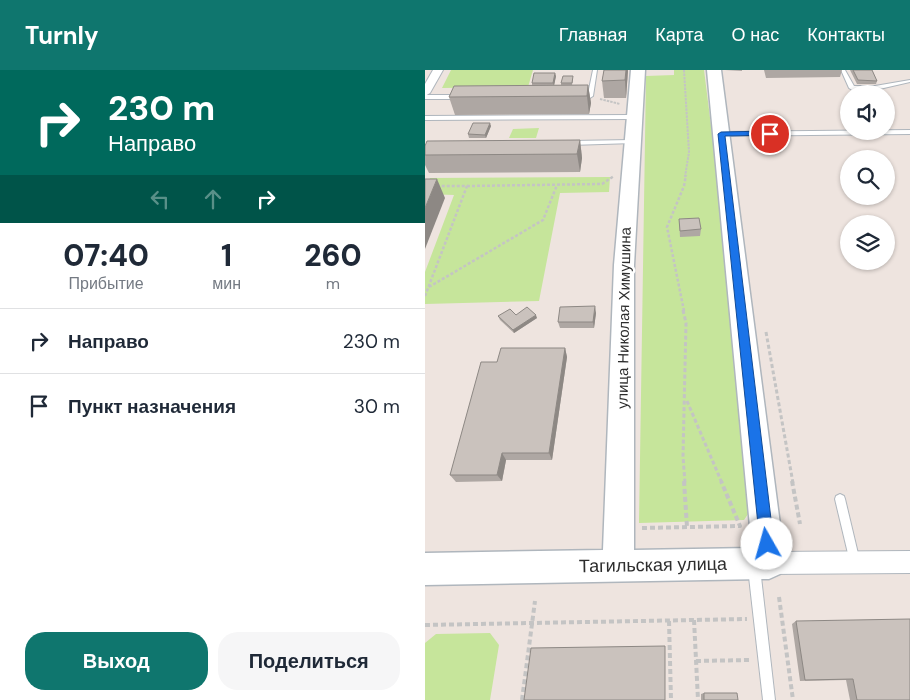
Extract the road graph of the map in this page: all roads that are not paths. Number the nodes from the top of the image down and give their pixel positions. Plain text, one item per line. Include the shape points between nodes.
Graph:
1 (438, 70) edge
2 (595, 70) edge
3 (637, 70) edge
4 (714, 70) edge
5 (843, 70) edge
6 (910, 81) edge
7 (425, 93) edge
8 (570, 96) edge
9 (425, 97) edge
10 (464, 97) edge
11 (629, 111) junction
12 (425, 118) edge
13 (910, 132) edge
14 (721, 134) junction
15 (632, 142) junction
16 (562, 143) edge
17 (841, 499) dead end
18 (855, 562) junction
19 (910, 562) edge
20 (761, 563) junction
21 (617, 566) junction
22 (425, 569) edge
23 (769, 700) edge

1 - 7 street
2 - 8 lane via 590,96
3 - 11 main road, улица Николая Химушина
4 - 14 main road
5 - 6 lane via 852,88 875,88
9 - 10 lane
11 - 12 lane
11 - 15 main road, улица Николая Химушина
13 - 14 lane
14 - 20 main road
15 - 16 lane
15 - 21 main road, улица Николая Химушина via 624,265
17 - 18 lane
18 - 19 street, Тагильская улица
18 - 20 street, Тагильская улица
20 - 21 main road, Тагильская улица
20 - 23 lane via 760,619
21 - 22 main road, Тагильская улица

